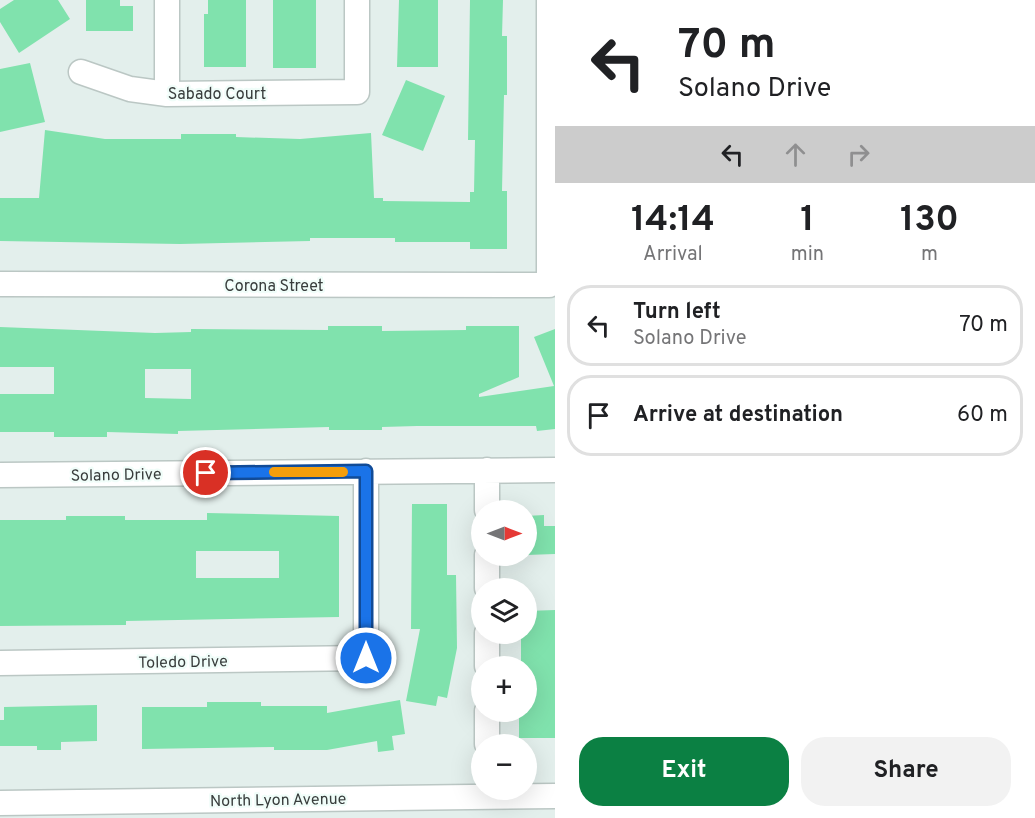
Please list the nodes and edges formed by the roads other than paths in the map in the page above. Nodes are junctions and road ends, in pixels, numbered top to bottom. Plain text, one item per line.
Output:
1 (166, 0) edge
2 (357, 0) edge
3 (549, 0) edge
4 (81, 72) dead end
5 (167, 94) junction
6 (0, 284) edge
7 (555, 470) edge
8 (366, 471) junction
9 (487, 471) junction
10 (0, 475) edge
11 (487, 500) edge
12 (0, 663) edge
13 (471, 795) edge
14 (537, 795) edge
15 (555, 796) edge
16 (0, 802) edge
17 (366, 808) edge

1 - 5 street
2 - 5 street, Sabado Court
3 - 6 street, Corona Street
4 - 5 street, Sabado Court
7 - 9 street, Solano Drive
8 - 9 street, Solano Drive
8 - 10 street, Solano Drive
8 - 12 street, Toledo Drive
9 - 11 street
13 - 17 street, North Lyon Avenue
14 - 15 street, North Lyon Avenue
16 - 17 street, North Lyon Avenue

